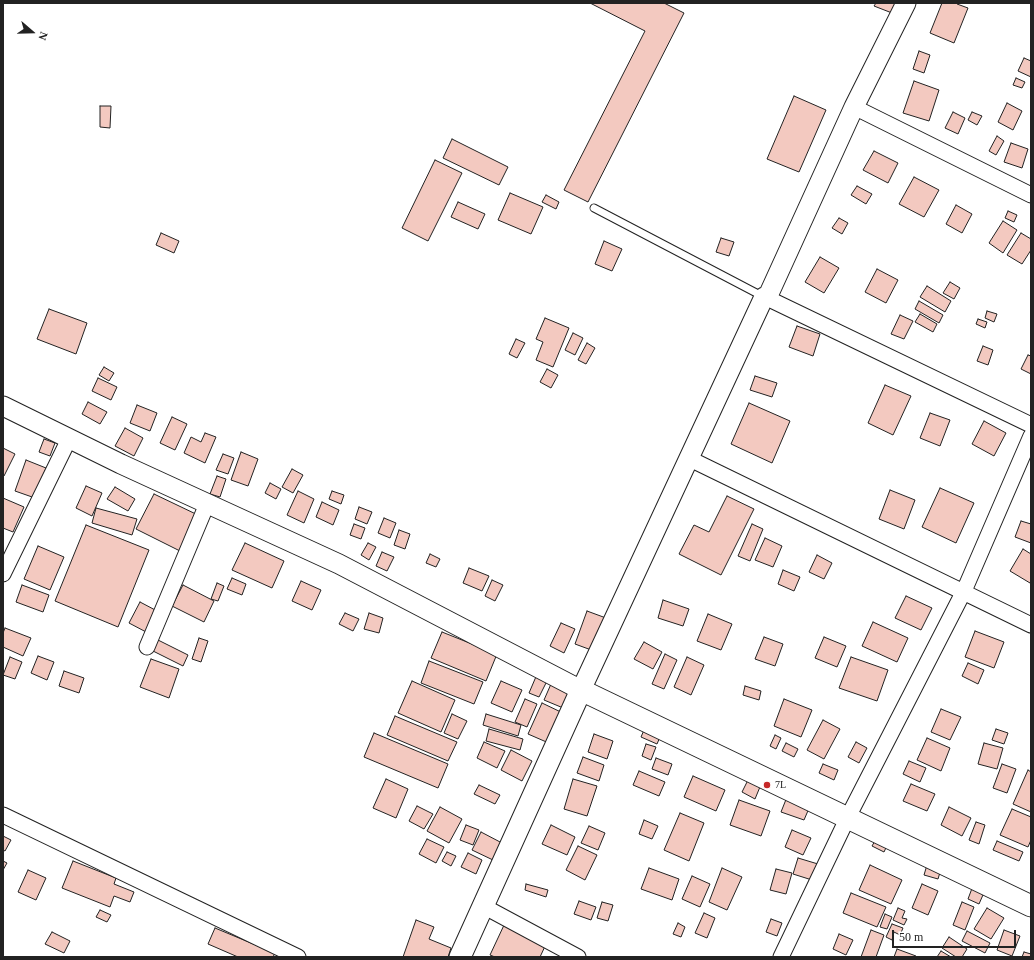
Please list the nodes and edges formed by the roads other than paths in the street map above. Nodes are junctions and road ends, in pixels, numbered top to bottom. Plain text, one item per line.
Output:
1 (906, 3) edge
2 (854, 107) junction
3 (1031, 195) edge
4 (594, 208) dead end
5 (766, 297) junction
6 (3, 406) edge
7 (1031, 425) edge
8 (1031, 436) edge
9 (68, 439) junction
10 (688, 458) junction
11 (207, 504) junction
12 (3, 573) edge
13 (964, 591) junction
14 (1031, 624) edge
15 (147, 647) dead end
16 (581, 690) junction
17 (3, 815) edge
18 (848, 817) junction
19 (483, 906) junction
20 (1031, 906) edge
21 (298, 957) edge
22 (460, 957) edge
23 (578, 957) edge
24 (782, 957) edge

1 - 2 street
2 - 3 street
2 - 5 street
4 - 5 lane
5 - 7 street
5 - 10 street
6 - 9 street
8 - 13 street
9 - 11 street
9 - 12 street
10 - 13 street
10 - 16 street
11 - 15 street
11 - 16 street
13 - 14 street
13 - 18 street
16 - 18 main road
16 - 19 main road
17 - 21 street
18 - 20 main road
18 - 24 street
19 - 22 main road
19 - 23 street

